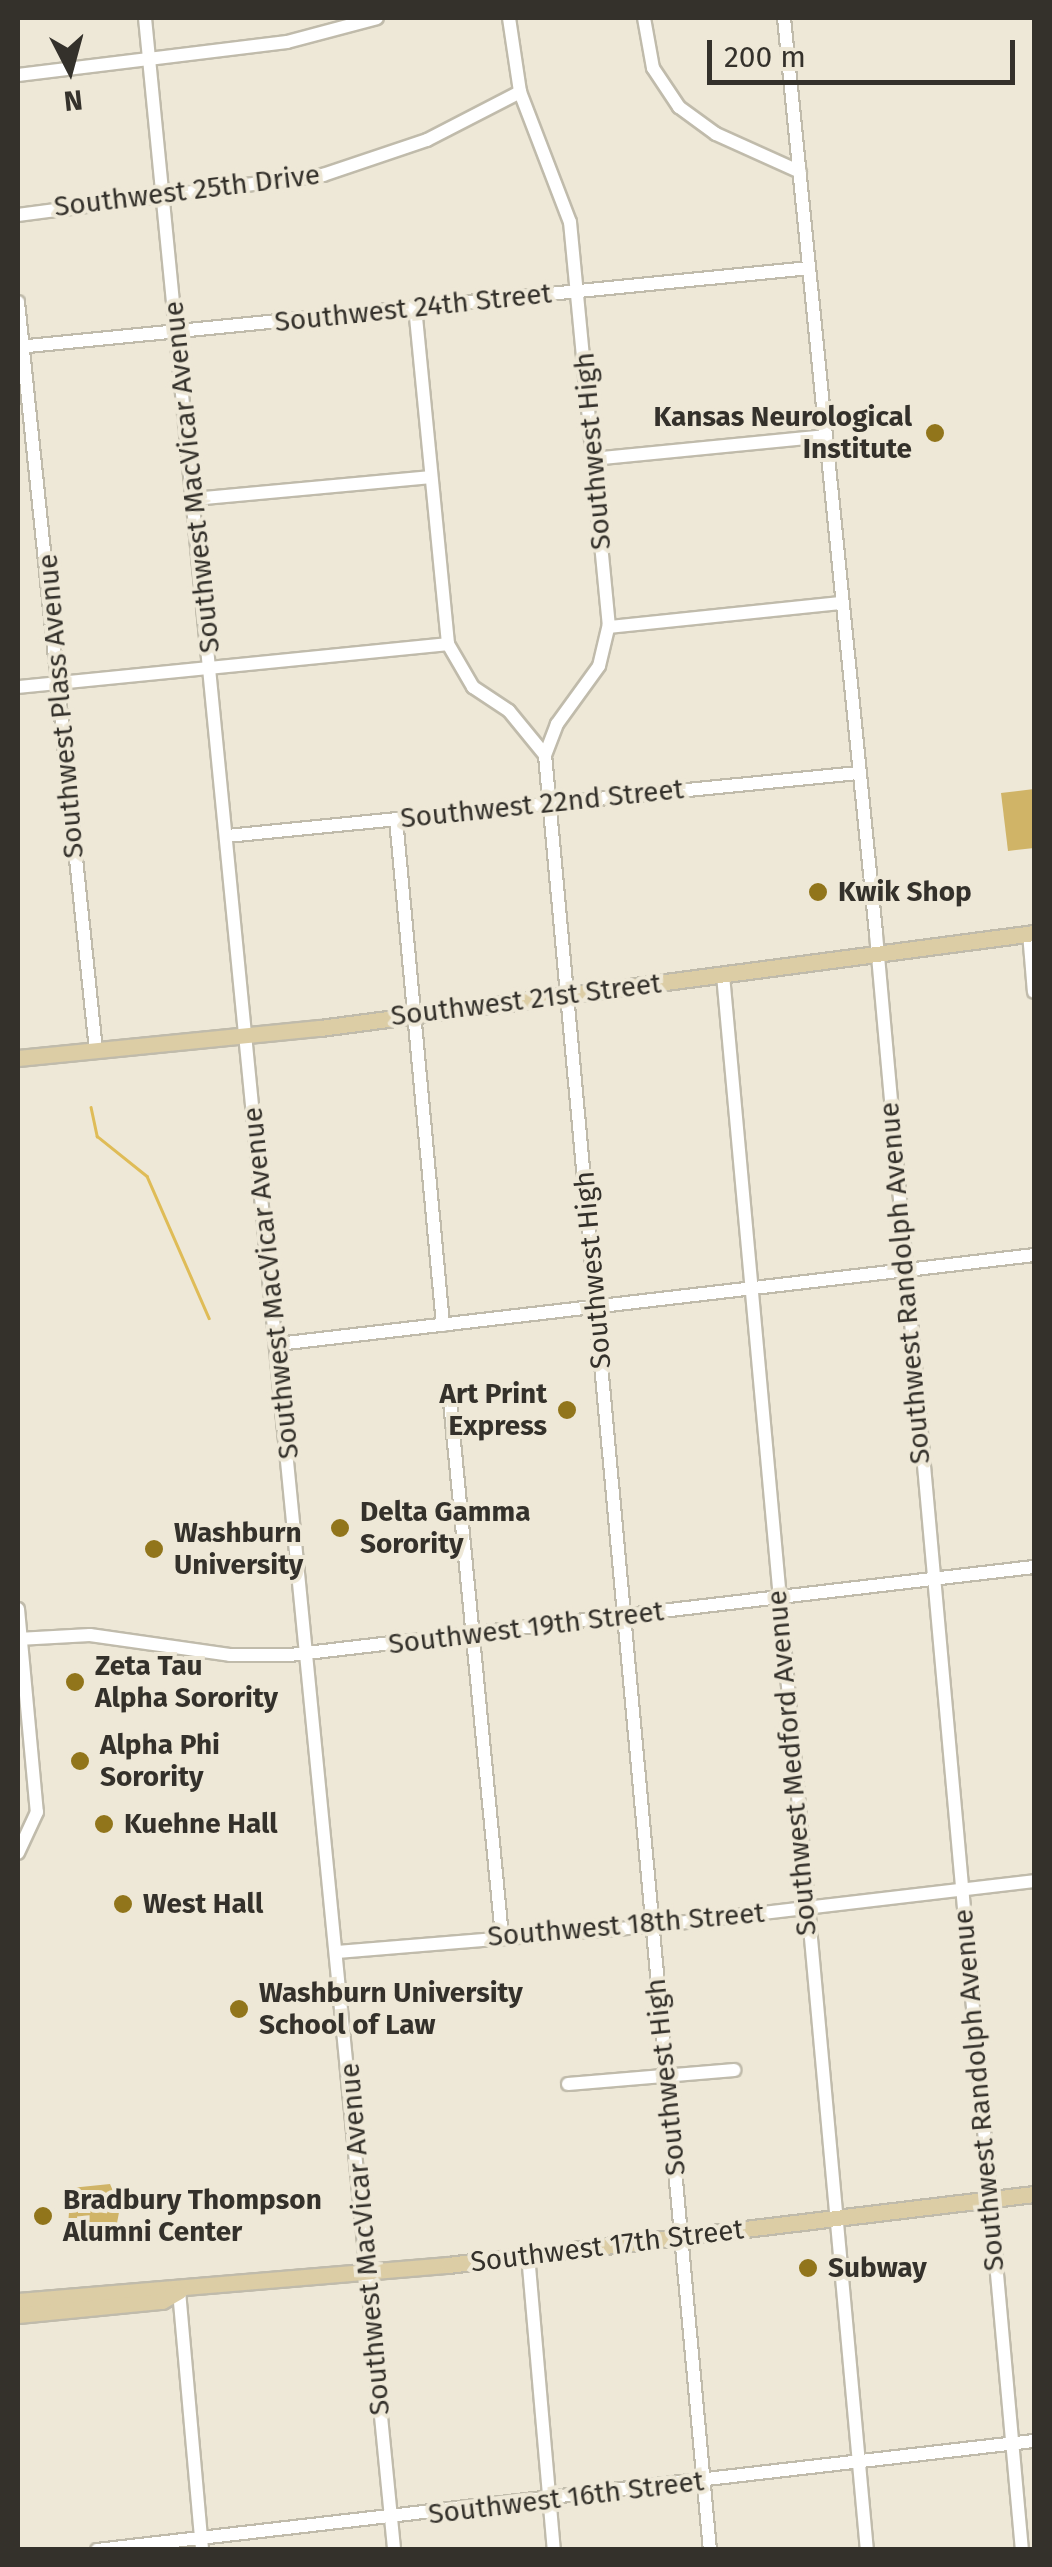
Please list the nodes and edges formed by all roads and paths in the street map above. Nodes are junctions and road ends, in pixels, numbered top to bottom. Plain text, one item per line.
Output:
1 (145, 18) edge
2 (377, 18) edge
3 (509, 18) edge
4 (644, 18) edge
5 (784, 18) edge
6 (150, 57) junction
7 (18, 75) edge
8 (520, 92) junction
9 (800, 172) junction
10 (165, 194) junction
11 (18, 214) edge
12 (809, 268) junction
13 (578, 290) junction
14 (18, 302) edge
15 (415, 307) junction
16 (178, 332) junction
17 (21, 346) edge
18 (826, 436) junction
19 (593, 459) junction
20 (431, 477) junction
21 (194, 500) junction
22 (842, 604) junction
23 (609, 627) junction
24 (448, 644) junction
25 (211, 668) junction
26 (61, 683) junction
27 (18, 687) edge
28 (546, 755) junction
29 (858, 774) junction
30 (550, 803) junction
31 (396, 819) junction
32 (227, 836) junction
33 (1032, 933) edge
34 (877, 955) junction
35 (723, 975) junction
36 (1034, 992) edge
37 (568, 996) junction
38 (414, 1014) junction
39 (247, 1034) junction
40 (96, 1050) junction
41 (18, 1058) edge
42 (1034, 1256) edge
43 (904, 1271) junction
44 (749, 1290) junction
45 (596, 1309) junction
46 (442, 1325) junction
47 (278, 1344) junction
48 (450, 1401) dead end
49 (1034, 1567) edge
50 (932, 1580) junction
51 (776, 1598) junction
52 (18, 1609) edge
53 (624, 1616) junction
54 (473, 1634) junction
55 (20, 1638) edge
56 (308, 1654) junction
57 (18, 1853) edge
58 (1034, 1881) edge
59 (960, 1890) junction
60 (806, 1908) junction
61 (652, 1926) junction
62 (502, 1936) junction
63 (337, 1952) junction
64 (734, 2070) dead end
65 (664, 2076) junction
66 (568, 2084) dead end
67 (1034, 2194) edge
68 (989, 2200) junction
69 (835, 2220) junction
70 (682, 2237) junction
71 (528, 2255) junction
72 (369, 2273) junction
73 (179, 2291) junction
74 (18, 2301) edge
75 (18, 2315) edge
76 (1034, 2441) edge
77 (1012, 2444) junction
78 (858, 2463) junction
79 (704, 2480) junction
80 (549, 2500) junction
81 (391, 2519) junction
82 (201, 2544) edge
83 (97, 2550) edge
84 (394, 2550) edge
85 (554, 2550) edge
86 (710, 2550) edge
87 (866, 2550) edge
88 (1022, 2550) edge

1 - 6 street, Southwest MacVicar Avenue
2 - 6 street
3 - 8 street, Southwest High
4 - 9 street
5 - 9 street, Southwest Randolph Avenue
6 - 7 street
6 - 10 street, Southwest MacVicar Avenue
8 - 10 street, Southwest 25th Drive
8 - 13 street, Southwest High
9 - 12 street, Southwest Randolph Avenue
10 - 11 street, Southwest 25th Drive
10 - 16 street, Southwest MacVicar Avenue
12 - 13 street, Southwest 24th Street
12 - 18 street, Southwest Randolph Avenue
13 - 15 street, Southwest 24th Street
13 - 19 street, Southwest High
14 - 17 street, Southwest Plass Avenue
15 - 16 street, Southwest 24th Street
15 - 20 street
16 - 17 street, Southwest 24th Street
16 - 21 street, Southwest MacVicar Avenue
17 - 26 street, Southwest Plass Avenue
18 - 19 street
18 - 22 street, Southwest Randolph Avenue
19 - 23 street, Southwest High
20 - 21 street
20 - 24 street
21 - 25 street, Southwest MacVicar Avenue
22 - 23 street
22 - 29 street, Southwest Randolph Avenue
23 - 28 street, Southwest High
24 - 25 street
24 - 28 street
25 - 26 street
25 - 32 street, Southwest MacVicar Avenue
26 - 27 street
26 - 40 street, Southwest Plass Avenue
28 - 30 street, Southwest High
29 - 30 street, Southwest 22nd Street
29 - 34 street, Southwest Randolph Avenue
30 - 31 street, Southwest 22nd Street
30 - 37 street, Southwest High
31 - 32 street, Southwest 22nd Street
31 - 38 street
32 - 39 street, Southwest MacVicar Avenue
33 - 34 main road, Southwest 21st Street
33 - 36 street
34 - 35 main road, Southwest 21st Street
34 - 43 street, Southwest Randolph Avenue
35 - 37 main road, Southwest 21st Street
35 - 44 street, Southwest Medford Avenue
37 - 38 main road, Southwest 21st Street
37 - 45 street, Southwest High
38 - 39 main road, Southwest 21st Street
38 - 46 street
39 - 40 main road, Southwest 21st Street
39 - 47 street, Southwest MacVicar Avenue
40 - 41 main road, Southwest 21st Street
42 - 43 street
43 - 44 street
43 - 50 street, Southwest Randolph Avenue
44 - 45 street
44 - 51 street, Southwest Medford Avenue
45 - 46 street
45 - 53 street, Southwest High
46 - 47 street
47 - 56 street, Southwest MacVicar Avenue
48 - 54 street
49 - 50 street, Southwest 19th Street
50 - 51 street, Southwest 19th Street
50 - 59 street, Southwest Randolph Avenue
51 - 53 street, Southwest 19th Street
51 - 60 street, Southwest Medford Avenue
52 - 55 street
53 - 54 street, Southwest 19th Street
53 - 61 street, Southwest High
54 - 56 street, Southwest 19th Street
54 - 62 street
55 - 56 street, Southwest 19th Street
55 - 57 street
56 - 63 street, Southwest MacVicar Avenue
58 - 59 street, Southwest 18th Street
59 - 60 street, Southwest 18th Street
59 - 68 street, Southwest Randolph Avenue
60 - 61 street, Southwest 18th Street
60 - 69 street, Southwest Medford Avenue
61 - 62 street, Southwest 18th Street
61 - 65 street, Southwest High
62 - 63 street, Southwest 18th Street
63 - 72 street, Southwest MacVicar Avenue
64 - 65 street
65 - 66 street
65 - 70 street, Southwest High
67 - 68 main road, Southwest 17th Street
68 - 69 main road, Southwest 17th Street
68 - 77 street, Southwest Randolph Avenue
69 - 70 main road, Southwest 17th Street
69 - 78 street, Southwest Medford Avenue
70 - 71 main road, Southwest 17th Street
70 - 79 street, Southwest High
71 - 72 main road, Southwest 17th Street
71 - 80 street
72 - 73 main road, Southwest 17th Street
72 - 81 street, Southwest MacVicar Avenue
73 - 74 main road, Southwest 17th Street
73 - 75 main road, Southwest 17th Street
73 - 82 street
76 - 77 street, Southwest 16th Street
77 - 78 street, Southwest 16th Street
77 - 88 street, Southwest Randolph Avenue
78 - 79 street, Southwest 16th Street
78 - 87 street, Southwest Medford Avenue
79 - 80 street, Southwest 16th Street
79 - 86 street, Southwest High
80 - 81 street, Southwest 16th Street
80 - 85 street
81 - 82 street, Southwest 16th Street
81 - 84 street, Southwest MacVicar Avenue
82 - 83 street, Southwest 16th Street

